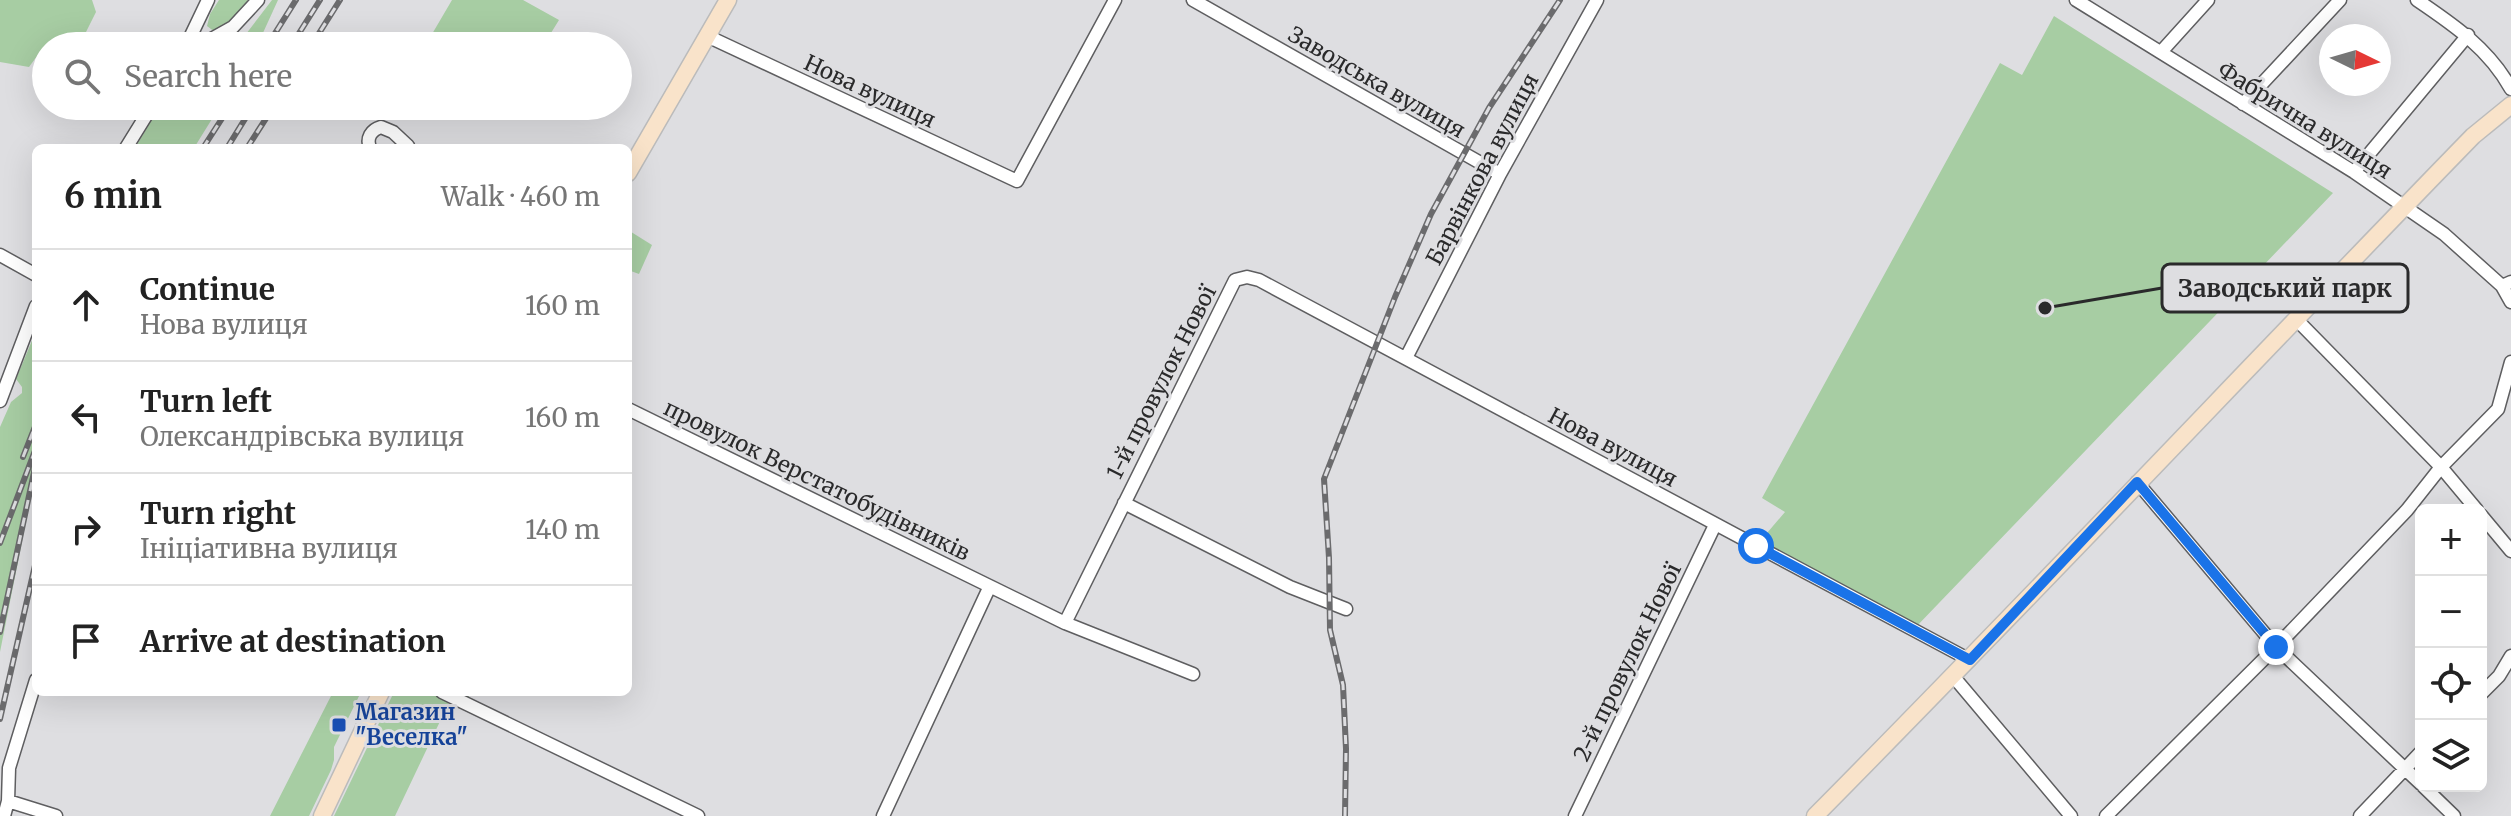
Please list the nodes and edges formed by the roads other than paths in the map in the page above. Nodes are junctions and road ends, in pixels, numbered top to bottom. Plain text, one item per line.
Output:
1 (208, 0) edge
2 (258, 0) edge
3 (728, 0) edge
4 (1115, 0) edge
5 (1193, 0) edge
6 (1597, 0) edge
7 (2076, 0) edge
8 (2208, 0) edge
9 (2340, 0) edge
10 (2417, 0) edge
11 (193, 32) edge
12 (224, 32) edge
13 (2468, 35) junction
14 (707, 36) junction
15 (2161, 52) junction
16 (2511, 89) edge
17 (2243, 104) junction
18 (2511, 105) edge
19 (143, 120) edge
20 (128, 144) edge
21 (368, 144) edge
22 (402, 144) edge
23 (632, 166) edge
24 (2354, 172) junction
25 (1500, 174) junction
26 (2404, 207) junction
27 (0, 255) edge
28 (32, 273) edge
29 (1235, 280) joint
30 (2507, 284) edge
31 (2511, 302) edge
32 (32, 315) edge
33 (2295, 318) junction
34 (1406, 358) junction
35 (2511, 362) edge
36 (5, 374) edge
37 (0, 401) edge
38 (632, 411) edge
39 (2441, 467) junction
40 (2137, 482) junction
41 (1124, 503) junction
42 (2472, 504) edge
43 (2487, 522) edge
44 (1715, 525) junction
45 (2511, 551) edge
46 (989, 588) junction
47 (1346, 609) dead end
48 (1065, 623) junction
49 (2276, 647) junction
50 (2511, 656) edge
51 (1970, 660) junction
52 (1193, 674) dead end
53 (1953, 676) junction
54 (2487, 688) edge
55 (32, 693) edge
56 (379, 696) edge
57 (450, 696) edge
58 (2415, 758) edge
59 (2405, 768) junction
60 (2415, 778) edge
61 (2429, 792) edge
62 (8, 801) junction
63 (4, 816) edge
64 (56, 816) edge
65 (322, 816) edge
66 (698, 816) edge
67 (883, 816) edge
68 (1575, 816) edge
69 (1815, 816) edge
70 (2071, 816) edge
71 (2106, 816) edge
72 (2360, 816) edge
73 (2454, 816) edge

1 - 11 street
2 - 12 street
3 - 14 main road
4 - 14 street, Нова вулиця
5 - 25 street, Заводська вулиця
6 - 25 street, Барвінкова вулиця
7 - 15 street, Фабрична вулиця
8 - 15 street
9 - 17 street
10 - 13 street
13 - 16 street
13 - 24 street
14 - 23 main road
15 - 17 street, Фабрична вулиця
17 - 24 street, Фабрична вулиця
18 - 26 main road
19 - 20 street
21 - 22 street
24 - 26 street, Фабрична вулиця
25 - 34 street, Барвінкова вулиця
26 - 30 street, Фабрична вулиця
26 - 33 main road
27 - 28 street
29 - 34 street, Нова вулиця
29 - 41 street, 1-й провулок Нової
30 - 31 street, Фабрична вулиця
32 - 36 street
33 - 39 street
33 - 40 main road
34 - 44 street, Нова вулиця
35 - 39 street
36 - 37 street
38 - 46 street, провулок Верстатобудівників
39 - 42 street
39 - 49 street
40 - 49 street
40 - 51 main road
41 - 47 street, 1-й провулок Нової
41 - 48 street, 1-й провулок Нової
43 - 45 street
44 - 51 street, Нова вулиця
44 - 68 street, 2-й провулок Нової
46 - 48 street, провулок Верстатобудівників
46 - 67 street
48 - 52 street, провулок Верстатобудівників
49 - 59 street
49 - 71 street
50 - 54 street
51 - 53 main road
53 - 69 main road
53 - 70 street
55 - 62 street
56 - 65 main road
57 - 66 street
58 - 59 street
59 - 60 street
59 - 72 street
61 - 73 street
62 - 63 street
62 - 64 street

